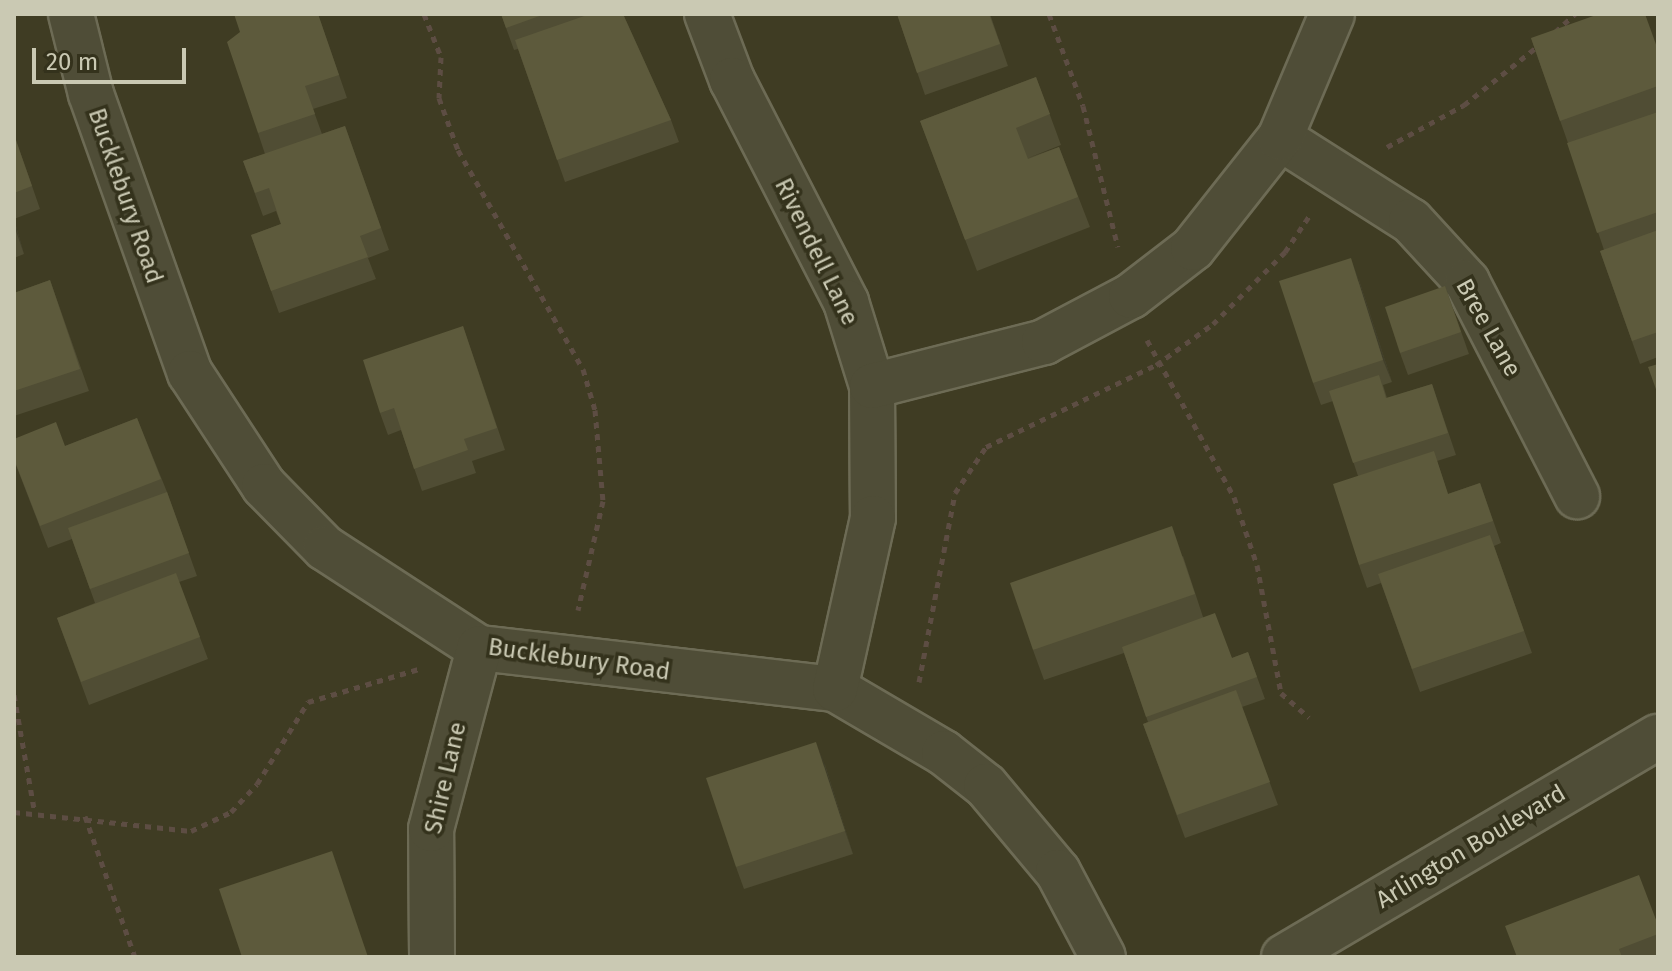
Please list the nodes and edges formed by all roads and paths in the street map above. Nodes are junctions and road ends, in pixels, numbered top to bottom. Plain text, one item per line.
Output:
1 (71, 14) edge
2 (424, 14) edge
3 (707, 14) edge
4 (1049, 14) edge
5 (1332, 14) edge
6 (1575, 14) edge
7 (1280, 138) junction
8 (1338, 173) junction
9 (1131, 296) junction
10 (1156, 365) junction
11 (872, 386) junction
12 (1577, 496) dead end
13 (479, 648) junction
14 (566, 661) junction
15 (835, 689) junction
16 (14, 695) edge
17 (1309, 717) dead end
18 (897, 726) junction
19 (1658, 737) edge
20 (34, 809) junction
21 (14, 812) edge
22 (85, 815) junction
23 (135, 957) edge
24 (432, 957) edge
25 (1103, 957) edge
26 (1284, 957) edge

1 - 13 street, Bucklebury Road
2 - 14 path
3 - 11 street, Rivendell Lane
4 - 9 path
5 - 7 street
6 - 8 path
7 - 8 street, Bree Lane
7 - 9 street
8 - 10 path
8 - 12 street, Bree Lane
9 - 10 path
9 - 11 street
10 - 17 path
10 - 18 path
11 - 15 street, Rivendell Lane
13 - 14 street, Bucklebury Road
13 - 22 path
13 - 24 street, Shire Lane
14 - 15 street, Bucklebury Road
15 - 18 street, Bucklebury Road
16 - 20 path
18 - 25 street, Bucklebury Road
19 - 26 street, Arlington Boulevard
20 - 21 path
20 - 22 path
22 - 23 path

